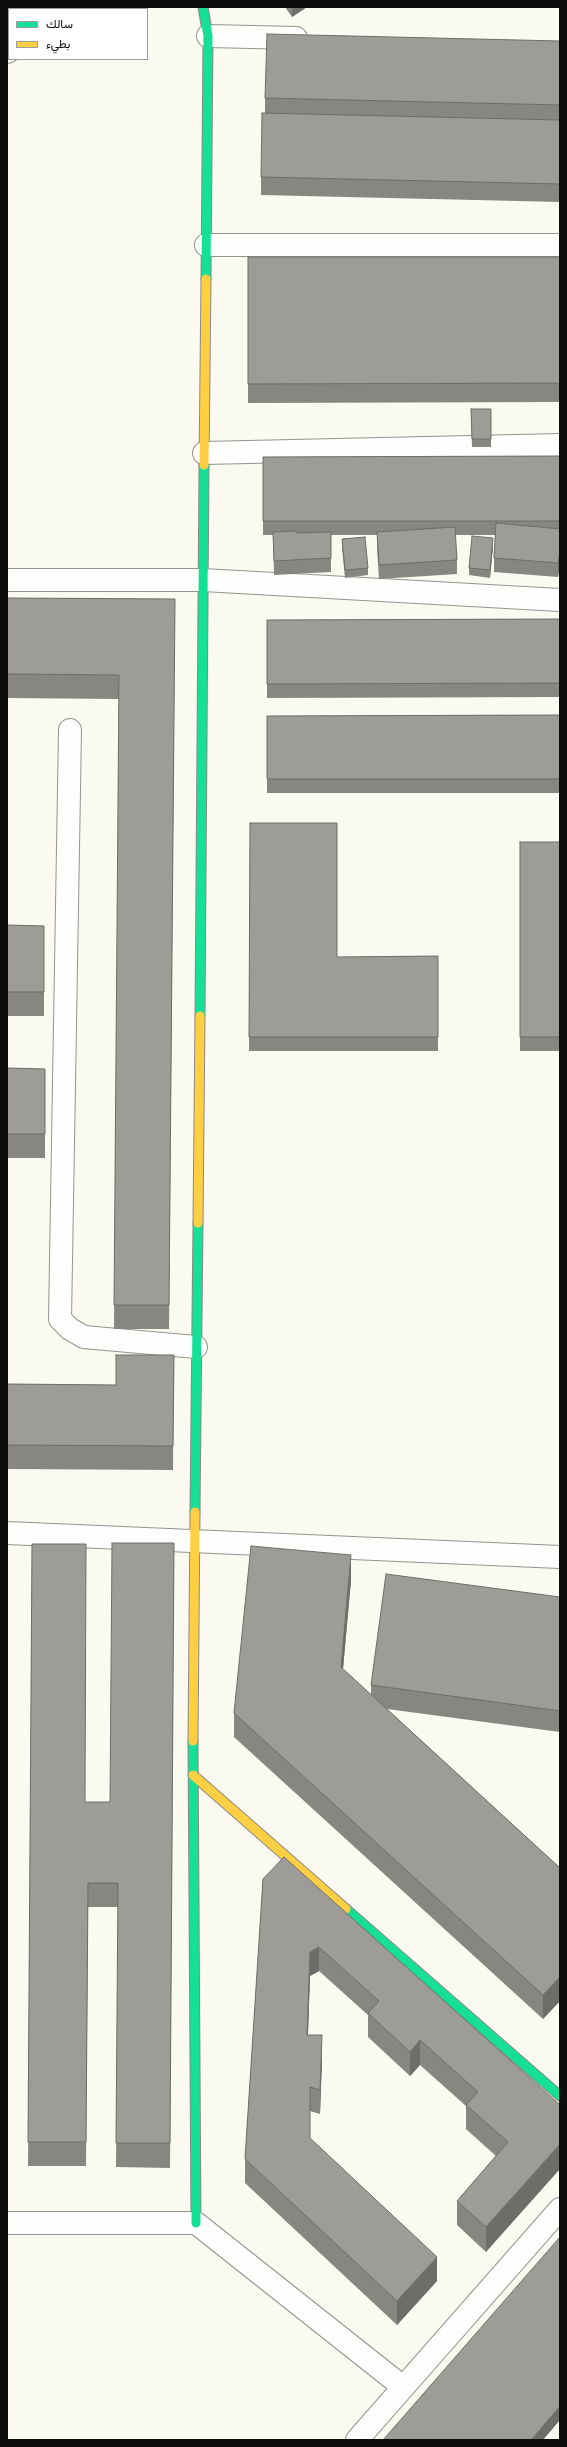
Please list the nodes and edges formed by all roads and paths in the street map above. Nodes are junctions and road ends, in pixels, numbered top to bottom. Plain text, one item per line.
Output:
1 (203, 7) edge
2 (208, 36) junction
3 (317, 38) edge
4 (206, 245) junction
5 (560, 245) edge
6 (560, 445) edge
7 (204, 453) junction
8 (7, 580) edge
9 (203, 580) junction
10 (560, 600) edge
11 (70, 730) dead end
12 (196, 1347) junction
13 (7, 1533) edge
14 (195, 1542) junction
15 (560, 1558) edge
16 (193, 1775) junction
17 (560, 2096) edge
18 (560, 2209) edge
19 (7, 2223) edge
20 (196, 2223) junction
21 (403, 2388) junction
22 (357, 2440) edge

1 - 2 street
2 - 3 street
2 - 4 street
4 - 5 street
4 - 7 street
6 - 7 street
7 - 9 street
8 - 9 street
9 - 10 street
9 - 12 street
11 - 12 street
12 - 14 street
13 - 14 street
14 - 15 street
14 - 16 street
16 - 17 street
16 - 20 street
18 - 21 street
19 - 20 street
20 - 21 street
21 - 22 street

